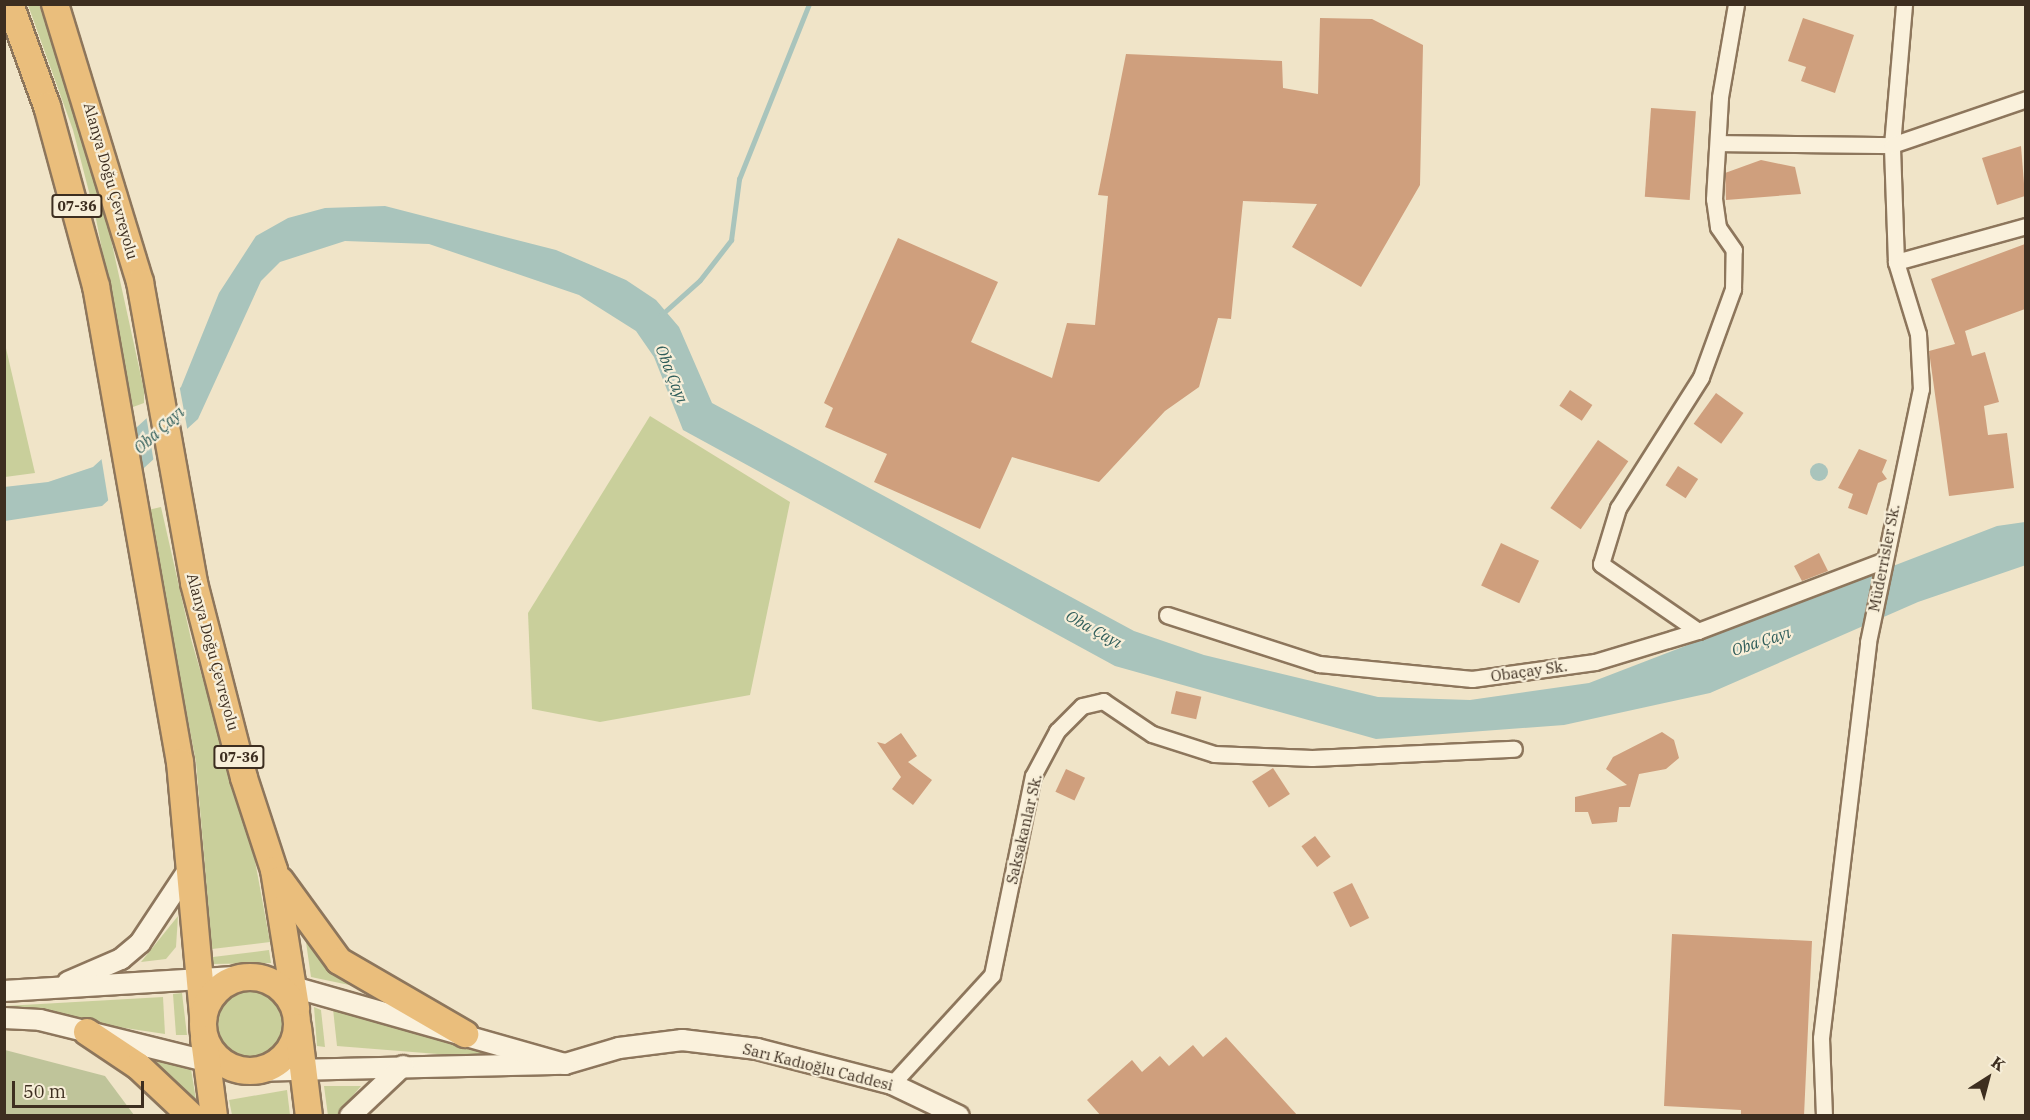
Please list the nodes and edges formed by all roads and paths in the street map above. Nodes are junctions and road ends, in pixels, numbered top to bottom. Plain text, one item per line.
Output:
1 (10, 4) edge
2 (55, 4) edge
3 (1736, 4) edge
4 (1904, 4) edge
5 (2025, 99) edge
6 (1719, 143) junction
7 (1892, 145) junction
8 (2025, 226) edge
9 (1896, 262) junction
10 (1882, 561) junction
11 (1167, 615) dead end
12 (1698, 631) junction
13 (1514, 748) dead end
14 (189, 869) junction
15 (274, 870) junction
16 (255, 977) junction
17 (199, 980) junction
18 (54, 987) junction
19 (4, 992) edge
20 (295, 1005) junction
21 (4, 1018) edge
22 (203, 1025) junction
23 (87, 1032) junction
24 (465, 1034) junction
25 (208, 1063) junction
26 (565, 1064) junction
27 (403, 1066) junction
28 (304, 1068) junction
29 (242, 1070) junction
30 (892, 1084) junction
31 (191, 1116) edge
32 (214, 1116) edge
33 (309, 1116) edge
34 (350, 1116) edge
35 (959, 1116) edge
36 (1824, 1116) edge

1 - 14 highway, 07-36
2 - 15 highway, Alanya Doğu Çevreyolu / 07-36
3 - 6 street
4 - 7 street, Müderrisler Sk.
5 - 7 street
6 - 7 street
6 - 12 street
7 - 9 street, Müderrisler Sk.
8 - 9 street
9 - 10 street, Müderrisler Sk.
10 - 12 street, Obaçay Sk.
10 - 36 street, Müderrisler Sk.
11 - 12 street, Obaçay Sk.
13 - 30 street, Saksakanlar Sk.
14 - 17 highway
14 - 18 street
15 - 20 highway, Alanya Doğu Çevreyolu / 07-36
15 - 24 highway
16 - 17 street
16 - 20 highway
16 - 22 highway
17 - 18 street
17 - 22 highway
18 - 19 street
20 - 24 street
20 - 28 highway, Alanya Doğu Çevreyolu
20 - 29 highway, 07-36
21 - 23 street, Sarı Kadıoğlu Caddesi
22 - 25 highway
22 - 29 highway
23 - 25 street, Sarı Kadıoğlu Caddesi
23 - 31 highway
24 - 26 street
25 - 29 street, Sarı Kadıoğlu Caddesi
25 - 32 highway
26 - 27 street, Sarı Kadıoğlu Caddesi
26 - 30 street, Sarı Kadıoğlu Caddesi
27 - 28 street, Sarı Kadıoğlu Caddesi
27 - 34 street
28 - 29 street, Sarı Kadıoğlu Caddesi
28 - 33 highway, Alanya Doğu Çevreyolu
30 - 35 street, Sarı Kadıoğlu Caddesi

